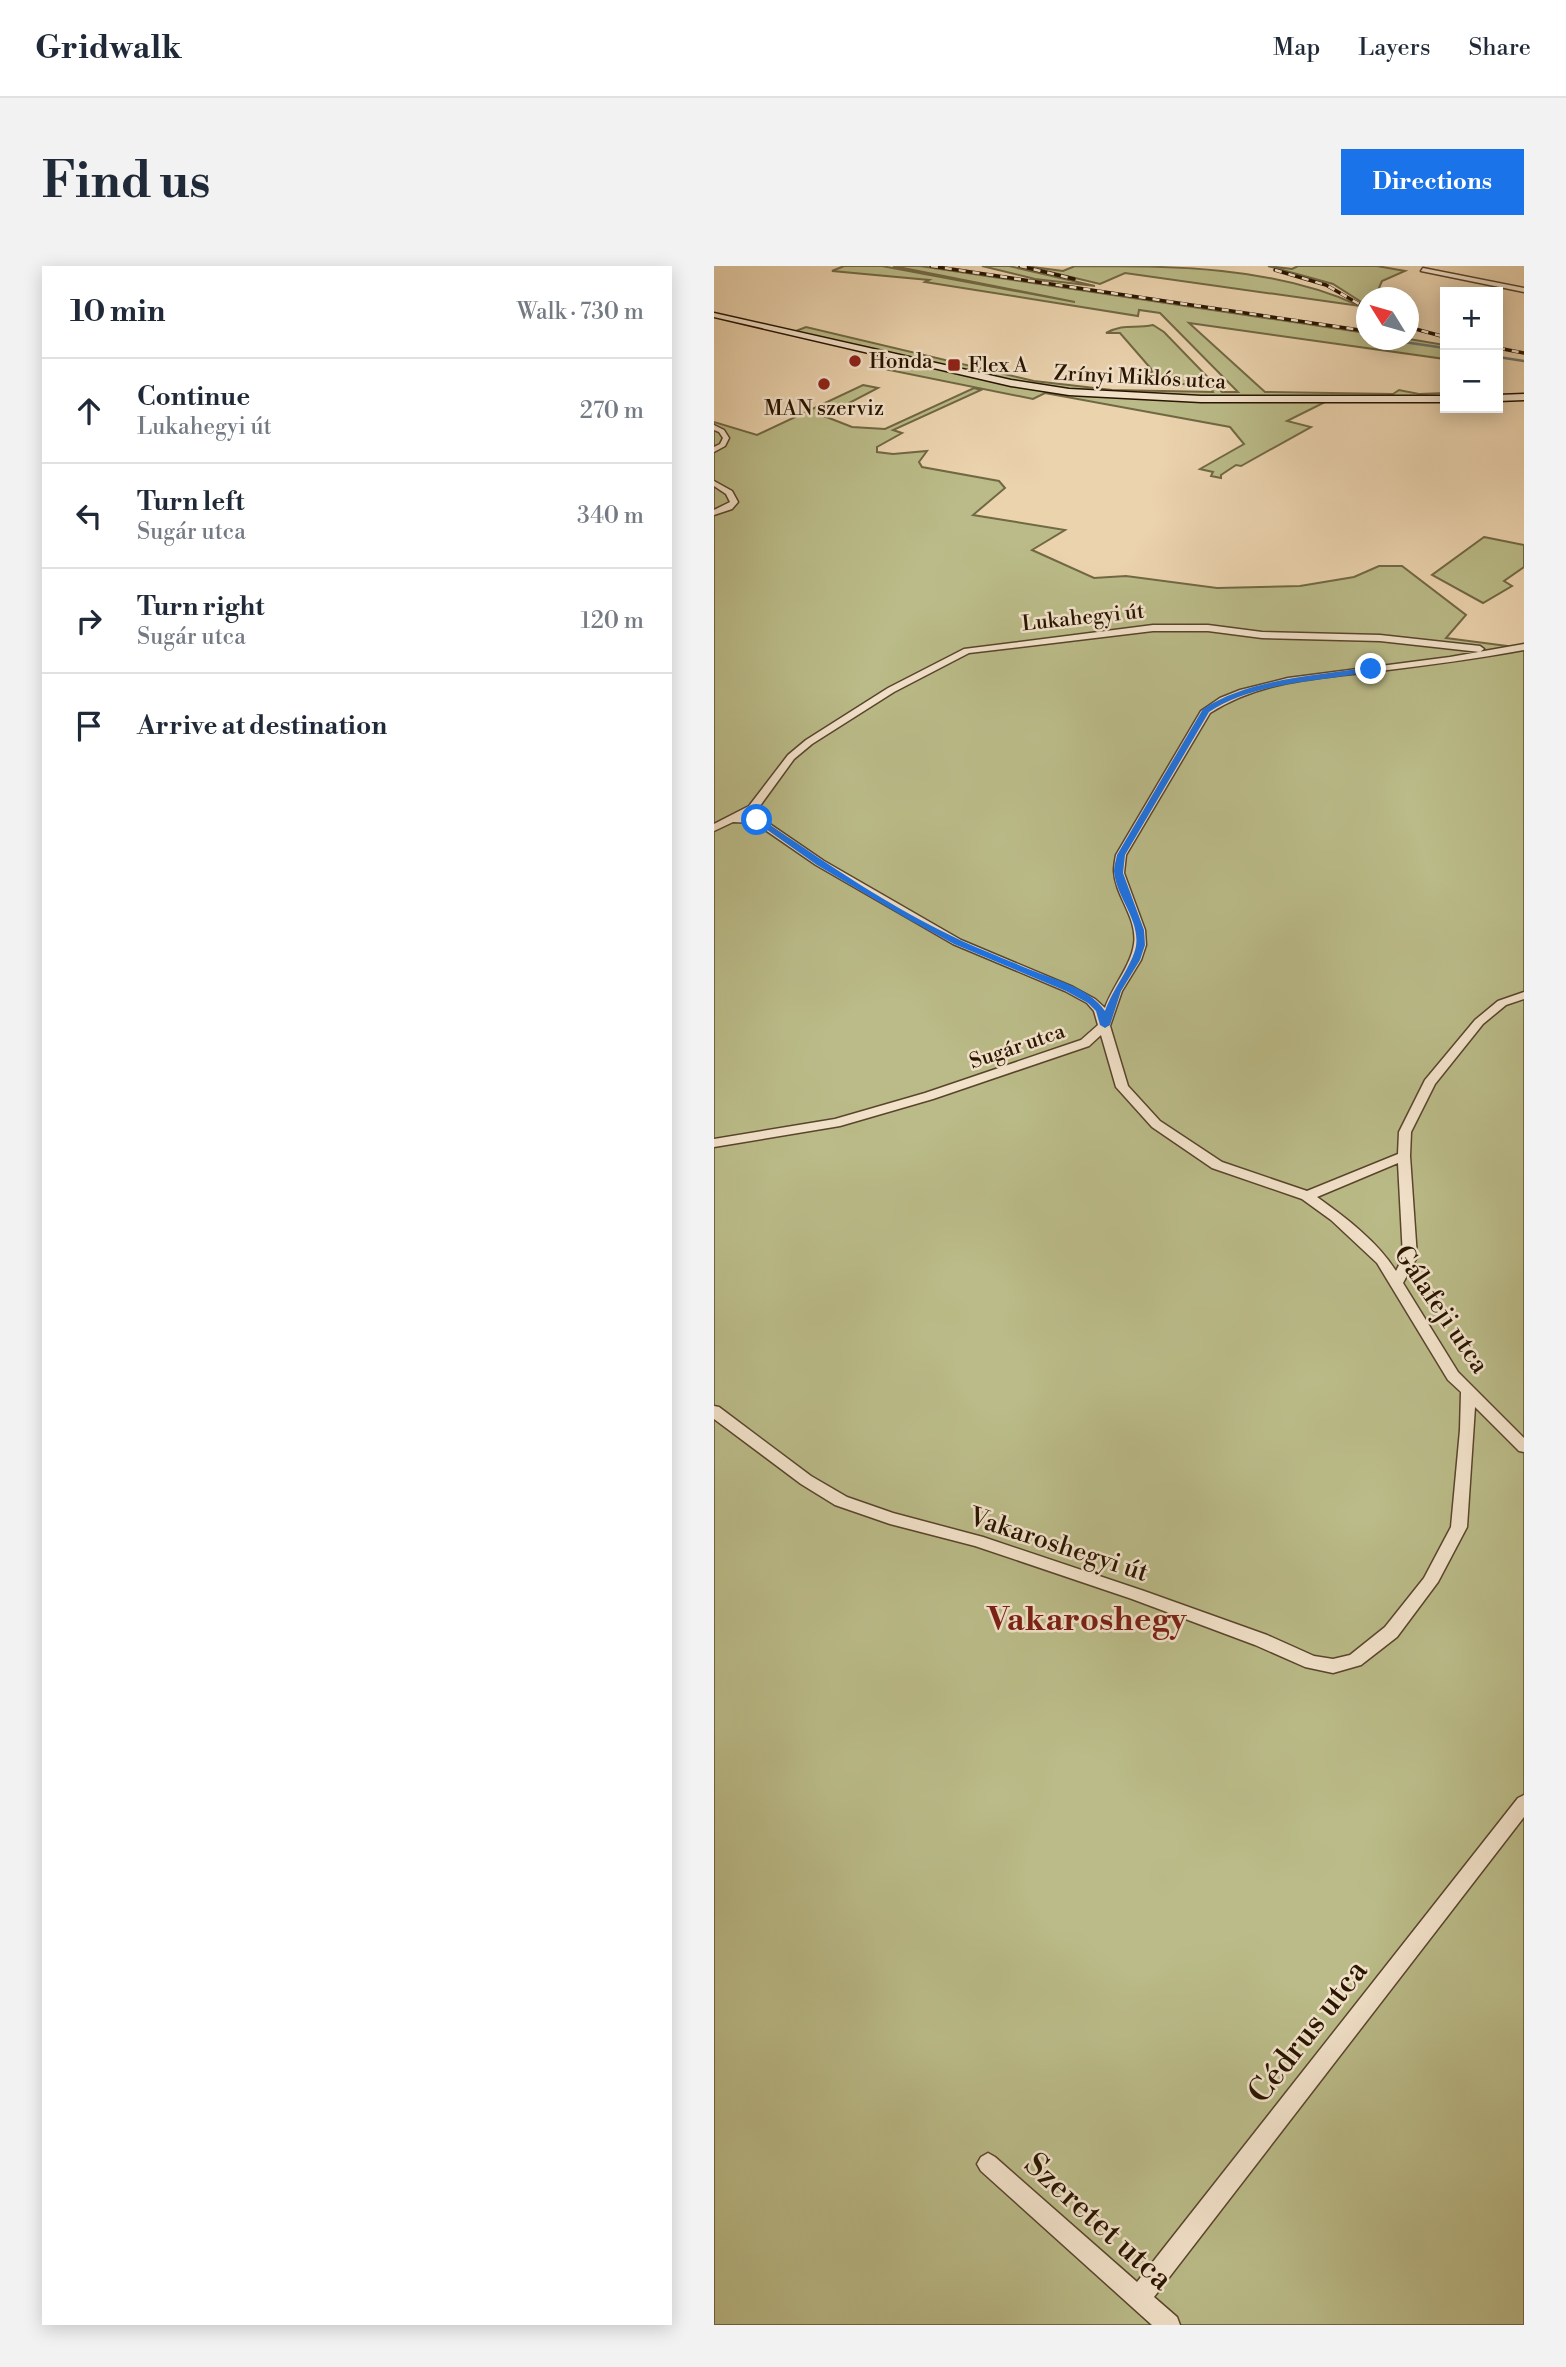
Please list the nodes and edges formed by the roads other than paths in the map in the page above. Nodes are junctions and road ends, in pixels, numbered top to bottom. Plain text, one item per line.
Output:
1 (1432, 266) edge
2 (1524, 290) edge
3 (714, 315) edge
4 (1524, 397) edge
5 (1503, 398) edge
6 (1440, 399) edge
7 (714, 427) edge
8 (714, 450) edge
9 (714, 483) edge
10 (714, 513) edge
11 (1524, 647) edge
12 (1495, 652) junction
13 (753, 807) junction
14 (733, 820) junction
15 (757, 820) junction
16 (714, 828) edge
17 (1524, 995) edge
18 (1105, 1025) junction
19 (714, 1143) edge
20 (1404, 1156) junction
21 (1307, 1196) junction
22 (1396, 1284) junction
23 (1468, 1391) junction
24 (714, 1411) edge
25 (1524, 1447) edge
26 (1524, 1803) edge
27 (988, 2164) dead end
28 (1139, 2298) junction
29 (1169, 2325) edge

1 - 2 street
3 - 6 main road, Zrínyi Miklós utca
4 - 5 main road
7 - 8 street
9 - 10 street
11 - 12 street
12 - 13 street, Lukahegyi út
12 - 18 street
13 - 14 street, Lukahegyi út
13 - 15 street
14 - 15 street
14 - 16 street
15 - 18 street
17 - 20 street
18 - 19 street, Sugár utca
18 - 21 street, Gálafeji utca
20 - 21 street
20 - 22 street
21 - 22 street, Gálafeji utca
22 - 23 street, Gálafeji utca
23 - 24 street, Vakaroshegyi út
23 - 25 street, Gálafeji utca
26 - 28 street, Cédrus utca
27 - 28 street, Szeretet utca
28 - 29 street, Szeretet utca

